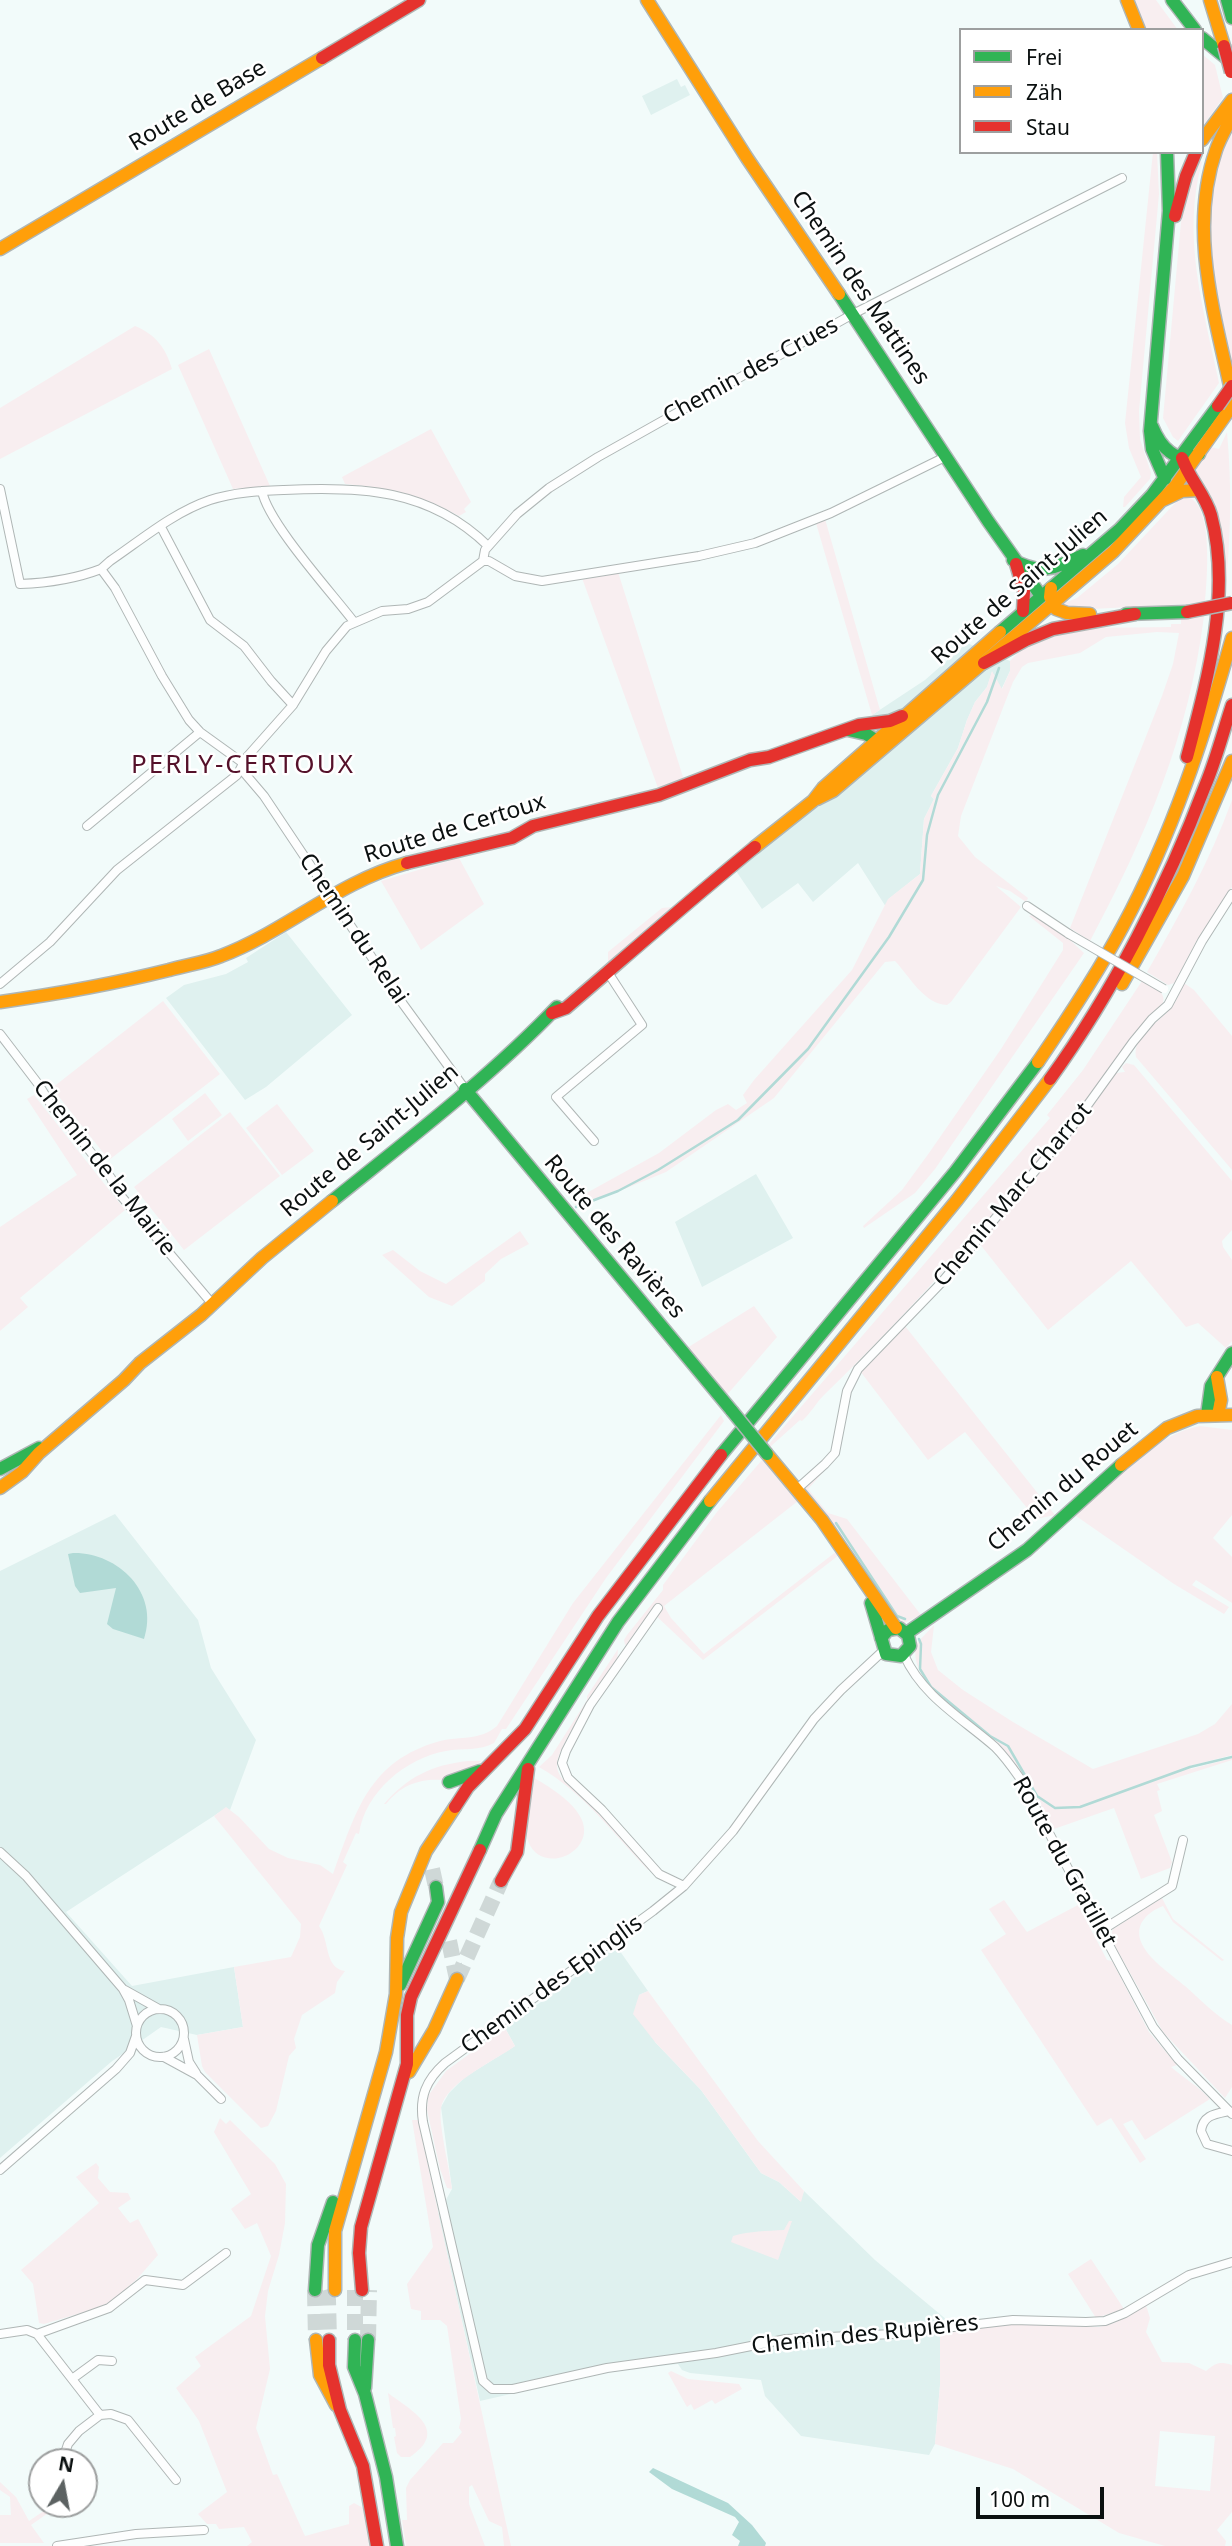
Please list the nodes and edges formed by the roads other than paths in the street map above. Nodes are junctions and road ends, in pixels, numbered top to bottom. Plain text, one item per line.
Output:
1 (419, 0) edge
2 (647, 0) edge
3 (1127, 0) edge
4 (1172, 0) edge
5 (1210, 0) edge
6 (1227, 0) edge
7 (1232, 18) edge
8 (1138, 28) edge
9 (1193, 28) edge
10 (1204, 40) edge
11 (1232, 71) edge
12 (1232, 100) edge
13 (1232, 116) edge
14 (1204, 137) edge
15 (1167, 154) edge
16 (1195, 154) edge
17 (1122, 178) dead end
18 (0, 249) edge
19 (1166, 253) junction
20 (853, 314) junction
21 (1232, 386) edge
22 (1232, 395) edge
23 (1232, 406) edge
24 (1151, 420) junction
25 (947, 456) junction
26 (1184, 465) junction
27 (1165, 479) junction
28 (0, 489) edge
29 (1198, 490) junction
30 (262, 491) junction
31 (1163, 500) junction
32 (161, 527) junction
33 (488, 546) junction
34 (1099, 547) junction
35 (483, 561) junction
36 (1015, 562) junction
37 (101, 569) junction
38 (1046, 601) junction
39 (1232, 603) edge
40 (1023, 611) junction
41 (1083, 618) junction
42 (354, 622) junction
43 (1232, 638) edge
44 (984, 663) junction
45 (293, 705) junction
46 (1232, 705) edge
47 (906, 714) junction
48 (848, 730) junction
49 (200, 732) junction
50 (881, 744) junction
51 (1232, 761) edge
52 (242, 766) junction
53 (87, 826) dead end
54 (1161, 847) junction
55 (1232, 894) edge
56 (331, 896) junction
57 (1027, 906) dead end
58 (607, 971) junction
59 (0, 984) edge
60 (1174, 994) junction
61 (0, 1002) edge
62 (0, 1034) edge
63 (1065, 1058) junction
64 (465, 1089) junction
65 (594, 1141) dead end
66 (212, 1301) junction
67 (1232, 1353) edge
68 (1219, 1415) edge
69 (1232, 1423) edge
70 (0, 1469) edge
71 (0, 1488) edge
72 (797, 1489) junction
73 (867, 1589) junction
74 (658, 1608) dead end
75 (901, 1631) junction
76 (882, 1645) junction
77 (904, 1655) junction
78 (534, 1752) junction
79 (489, 1767) junction
80 (449, 1782) dead end
81 (468, 1787) junction
82 (434, 1839) junction
83 (1184, 1840) dead end
84 (0, 1852) edge
85 (432, 1868) tunnel mouth
86 (501, 1881) tunnel mouth
87 (684, 1886) junction
88 (436, 1887) tunnel mouth
89 (446, 1921) junction
90 (1102, 1930) junction
91 (449, 1941) tunnel mouth
92 (457, 1979) dead end
93 (123, 1989) junction
94 (396, 1994) junction
95 (159, 2009) junction
96 (137, 2026) junction
97 (136, 2036) junction
98 (184, 2039) junction
99 (164, 2057) junction
100 (197, 2076) junction
101 (403, 2080) junction
102 (221, 2099) dead end
103 (1230, 2113) edge
104 (1232, 2151) edge
105 (0, 2170) edge
106 (226, 2253) dead end
107 (1232, 2262) edge
108 (362, 2290) tunnel mouth
109 (0, 2334) edge
110 (37, 2334) junction
111 (112, 2361) dead end
112 (72, 2379) junction
113 (489, 2387) joint
114 (365, 2394) junction
115 (340, 2410) junction
116 (100, 2415) junction
117 (67, 2448) edge
118 (176, 2480) dead end
119 (204, 2530) dead end
120 (57, 2546) edge
121 (377, 2546) edge
122 (397, 2546) edge

1 - 18 main road, Route de Base
2 - 20 main road, Chemin des Mattines
3 - 8 main road
4 - 9 main road
5 - 11 main road, bridge
6 - 7 main road
10 - 11 main road
12 - 14 main road
13 - 22 main road
15 - 19 main road
16 - 19 main road
17 - 20 street, Chemin des Crues
19 - 24 main road
20 - 25 main road, Chemin des Mattines
20 - 33 street, Chemin des Crues
21 - 26 main road, Route de Saint-Julien, bridge
23 - 26 main road
24 - 26 main road
24 - 27 main road
25 - 35 street
25 - 36 main road, Chemin des Mattines
26 - 27 main road, Route de Saint-Julien
26 - 29 main road
26 - 31 main road, Route de Saint-Julien
27 - 34 main road, Route de Saint-Julien
28 - 37 street
29 - 31 main road
29 - 54 main road
30 - 32 street
30 - 33 street
30 - 42 street
31 - 38 main road, Route de Saint-Julien
32 - 37 street
32 - 45 street
33 - 35 street, Chemin des Crues
34 - 36 main road
34 - 38 main road, Route de Saint-Julien
35 - 42 street
36 - 38 main road, Chemin des Mattines
36 - 40 main road
37 - 49 street, Chemin du Relai
38 - 40 main road, Route de Saint-Julien
38 - 41 main road
38 - 44 main road, Route de Saint-Julien
39 - 41 main road, bridge
40 - 47 main road, Route de Saint-Julien
41 - 44 main road
42 - 45 street
43 - 54 main road
44 - 50 main road, Route de Saint-Julien
45 - 52 street
46 - 63 main road
47 - 48 main road, Route de Certoux
47 - 50 main road, Route de Saint-Julien
48 - 50 main road
48 - 56 main road, Route de Certoux
49 - 52 street, Chemin du Relai
49 - 53 street
50 - 58 main road, Route de Saint-Julien
51 - 63 main road
52 - 56 street, Chemin du Relai
52 - 59 street
54 - 79 main road
55 - 60 street, Chemin Marc Charrot
56 - 61 main road, Route de Certoux
56 - 64 street, Chemin du Relai
57 - 60 street, bridge
58 - 64 main road, Route de Saint-Julien
58 - 65 street
60 - 72 street, Chemin Marc Charrot
62 - 66 street, Chemin de la Mairie
63 - 78 main road
64 - 66 main road, Route de Saint-Julien
64 - 72 main road, Route des Ravières, bridge
66 - 70 main road, Route de Saint-Julien
66 - 71 main road, Route de Saint-Julien
67 - 68 main road
68 - 69 main road
68 - 75 main road, Chemin du Rouet
72 - 73 main road
73 - 75 main road
73 - 76 main road
74 - 87 street
75 - 76 main road
75 - 77 main road
76 - 77 main road
76 - 87 street, Chemin des Epinglis
77 - 90 street, Route du Gratillet
78 - 86 main road
78 - 89 main road
79 - 80 main road
79 - 81 main road
81 - 82 main road
81 - 94 main road
82 - 85 main road
82 - 94 main road
83 - 90 street
84 - 93 street
87 - 113 street, Chemin des Epinglis
88 - 94 main road
89 - 91 main road
89 - 101 main road
90 - 103 street, Route du Gratillet
92 - 101 main road
93 - 95 street
93 - 96 street
95 - 96 street
95 - 98 street
96 - 97 street
97 - 99 street
97 - 105 street
98 - 99 street
98 - 100 street
99 - 100 street
100 - 102 street
101 - 108 main road
103 - 104 street
106 - 110 street
107 - 113 street, Chemin des Rupières
109 - 110 street
110 - 112 street
111 - 112 street
112 - 116 street
114 - 114 main road
114 - 122 main road
115 - 115 main road
115 - 121 main road
116 - 117 street
116 - 118 street
119 - 120 street

